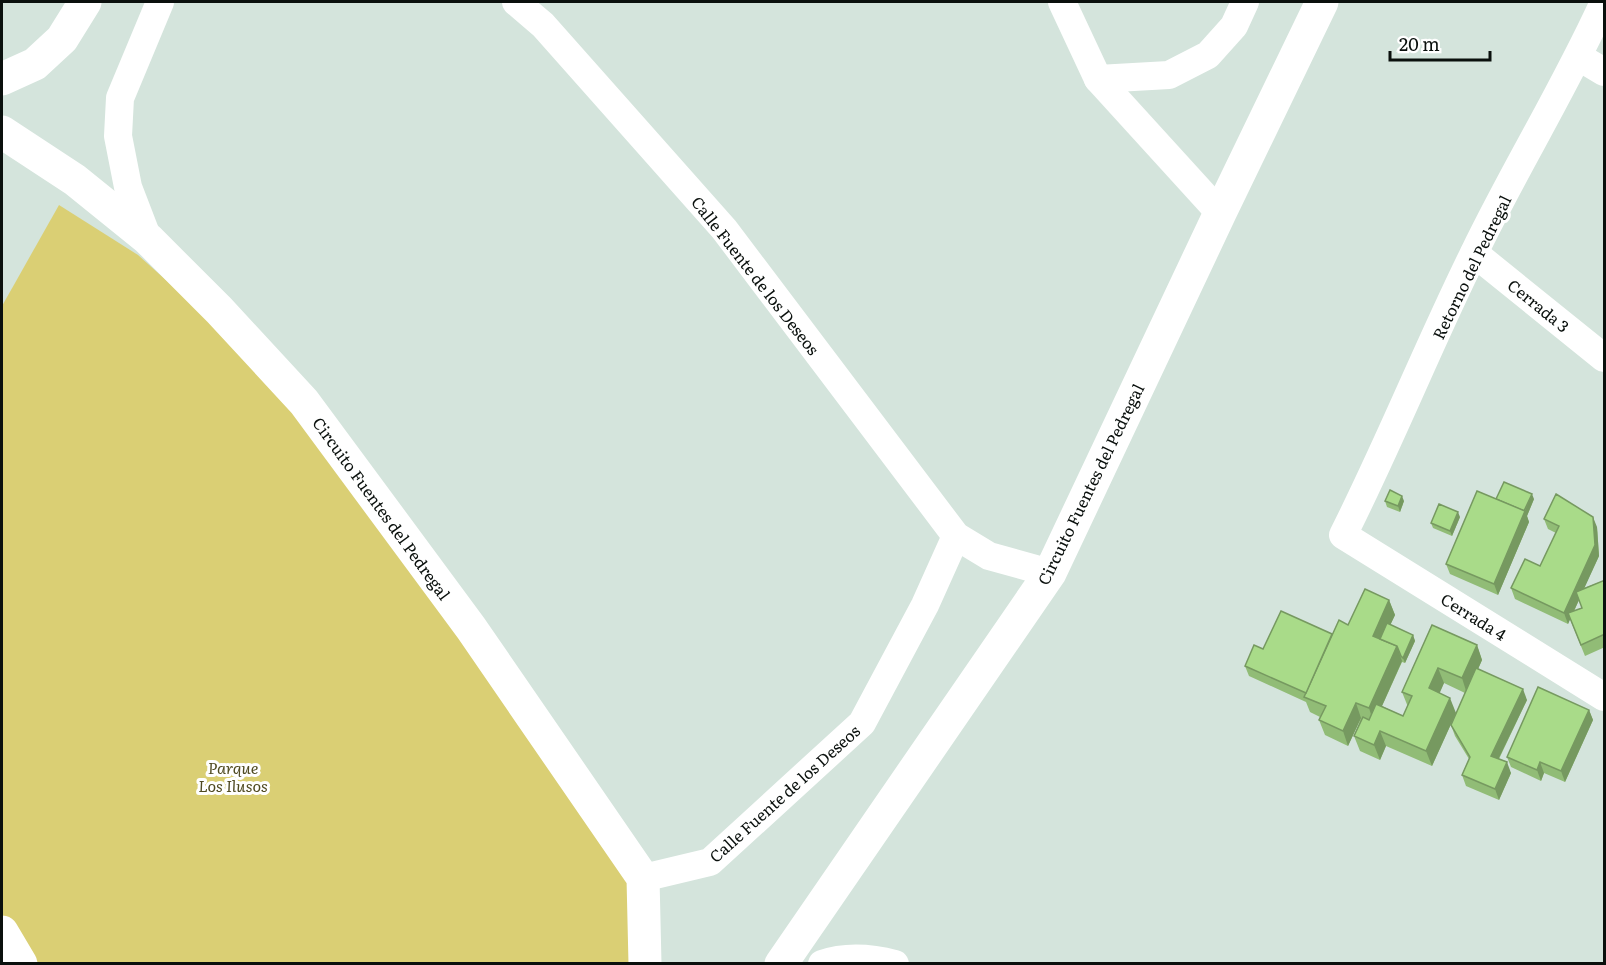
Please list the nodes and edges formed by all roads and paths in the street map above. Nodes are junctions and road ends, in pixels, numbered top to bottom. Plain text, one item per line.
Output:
1 (85, 2) edge
2 (160, 2) edge
3 (516, 2) edge
4 (1062, 2) edge
5 (1245, 2) edge
6 (1322, 2) edge
7 (1604, 2) edge
8 (1579, 57) junction
9 (1605, 72) edge
10 (2, 79) edge
11 (1098, 79) junction
12 (2, 132) edge
13 (1220, 213) junction
14 (148, 239) junction
15 (1474, 253) junction
16 (1605, 357) edge
17 (1343, 535) joint
18 (956, 536) junction
19 (1050, 573) junction
20 (1605, 696) edge
21 (643, 878) junction
22 (2, 932) edge
23 (21, 963) edge
24 (645, 963) edge
25 (781, 963) edge
26 (822, 963) edge
27 (895, 963) edge

1 - 10 street
2 - 14 street
3 - 18 street, Calle Fuente de los Deseos
4 - 11 street
5 - 11 street
6 - 13 street, Circuito Fuentes del Pedregal
7 - 8 street, Retorno del Pedregal
8 - 9 street
8 - 15 street, Retorno del Pedregal
11 - 13 street
12 - 14 street, Circuito Fuentes del Pedregal
13 - 19 street, Circuito Fuentes del Pedregal
14 - 21 street, Circuito Fuentes del Pedregal
15 - 16 street, Cerrada 3
15 - 17 street, Retorno del Pedregal
17 - 20 street, Cerrada 4
18 - 19 street, Calle Fuente de los Deseos
18 - 21 street, Calle Fuente de los Deseos
19 - 25 street, Circuito Fuentes del Pedregal
21 - 24 street
22 - 23 street
26 - 27 street

